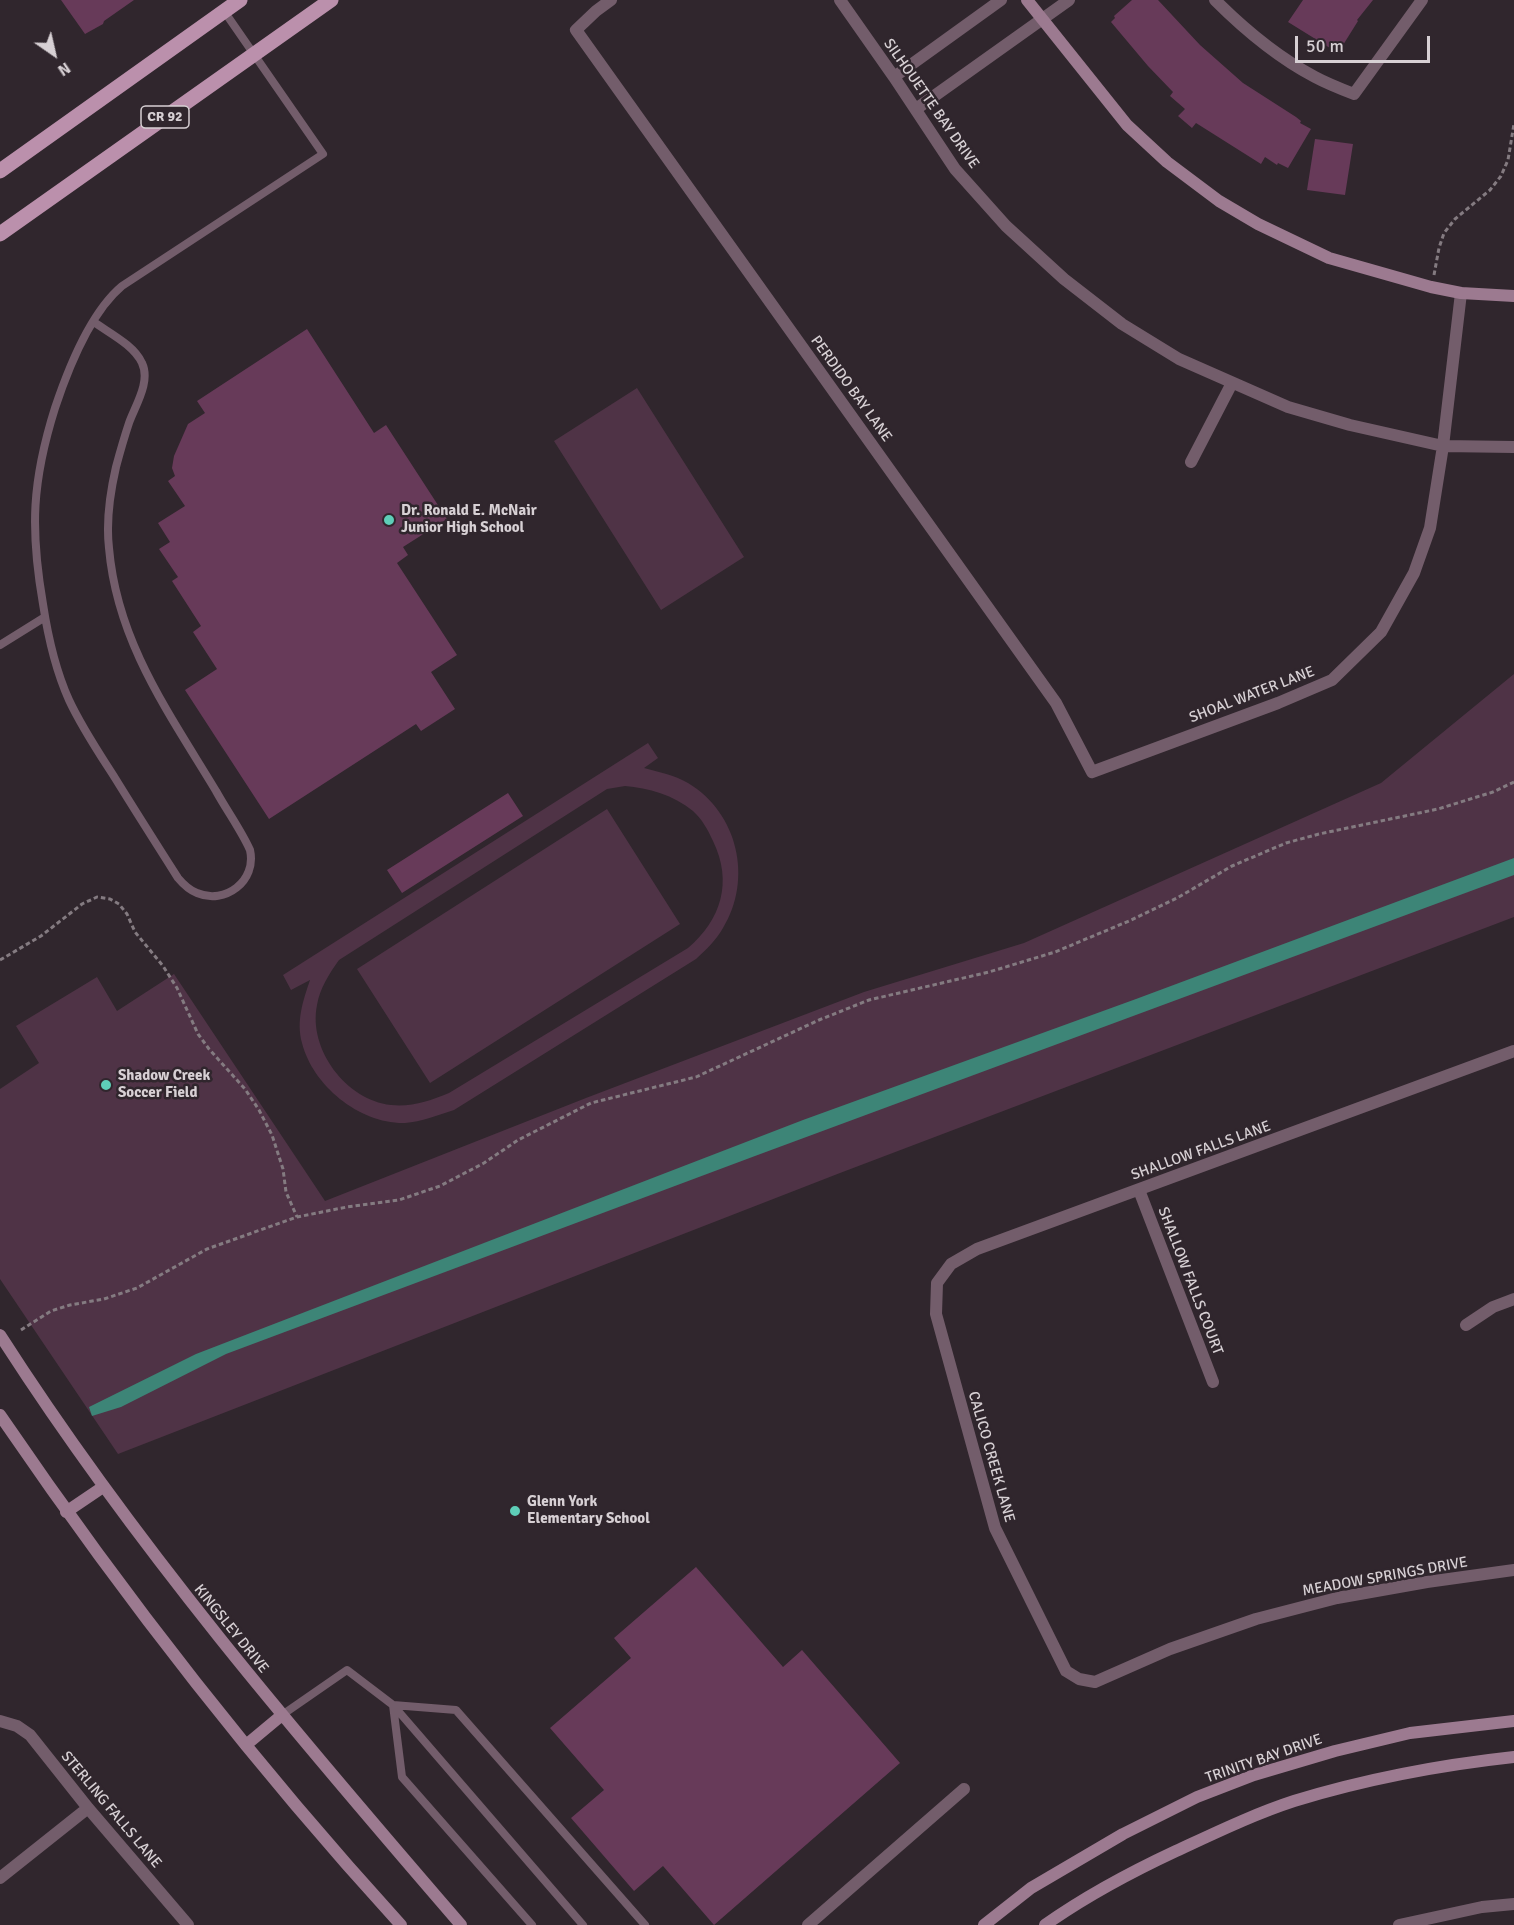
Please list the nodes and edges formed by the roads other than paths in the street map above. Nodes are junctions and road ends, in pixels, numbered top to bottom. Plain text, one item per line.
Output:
1 (240, 0) edge
2 (331, 0) edge
3 (610, 0) edge
4 (840, 0) edge
5 (1001, 0) edge
6 (1027, 0) edge
7 (1069, 0) edge
8 (1215, 0) edge
9 (1422, 0) edge
10 (224, 12) junction
11 (1042, 19) junction
12 (255, 54) junction
13 (894, 77) junction
14 (916, 109) junction
15 (0, 171) edge
16 (0, 234) edge
17 (1461, 293) junction
18 (1514, 296) edge
19 (94, 322) junction
20 (1232, 383) junction
21 (1443, 446) junction
22 (1514, 447) edge
23 (1191, 462) dead end
24 (45, 617) junction
25 (0, 645) edge
26 (1092, 771) joint
27 (1514, 1051) edge
28 (1139, 1190) junction
29 (1514, 1299) edge
30 (936, 1314) joint
31 (1466, 1325) dead end
32 (0, 1335) edge
33 (1213, 1382) dead end
34 (0, 1415) edge
35 (103, 1487) junction
36 (66, 1512) junction
37 (1514, 1570) edge
38 (1095, 1682) joint
39 (393, 1705) junction
40 (282, 1715) junction
41 (3, 1721) edge
42 (1514, 1721) edge
43 (246, 1745) junction
44 (1514, 1757) edge
45 (964, 1789) dead end
46 (88, 1808) junction
47 (0, 1878) edge
48 (1514, 1904) edge
49 (1425, 1922) edge
50 (188, 1925) edge
51 (401, 1925) edge
52 (461, 1925) edge
53 (532, 1925) edge
54 (583, 1925) edge
55 (645, 1925) edge
56 (808, 1925) edge
57 (984, 1925) edge
58 (1045, 1925) edge
59 (1399, 1925) edge

1 - 10 main road
2 - 12 main road, CR 92
3 - 26 street, PERDIDO BAY LANE
4 - 13 street, SILHOUETTE BAY DRIVE
5 - 13 street
6 - 11 street
7 - 11 street
8 - 9 street
10 - 12 lane
10 - 15 main road
11 - 14 street
11 - 17 street
12 - 16 main road, CR 92
12 - 19 lane
13 - 14 street, SILHOUETTE BAY DRIVE
14 - 20 street, SILHOUETTE BAY DRIVE
17 - 18 street
17 - 21 street, SHOAL WATER LANE
19 - 24 lane
19 - 24 lane
20 - 21 street, SILHOUETTE BAY DRIVE
20 - 23 street
21 - 22 street, SILHOUETTE BAY DRIVE
21 - 26 street, SHOAL WATER LANE
24 - 25 lane
27 - 28 street, SHALLOW FALLS LANE
28 - 30 street, SHALLOW FALLS LANE
28 - 33 street, SHALLOW FALLS COURT
29 - 31 street
30 - 38 street, CALICO CREEK LANE
32 - 35 street, KINGSLEY DRIVE
34 - 36 street
35 - 36 street
35 - 40 street, KINGSLEY DRIVE
36 - 43 street
37 - 38 street, MEADOW SPRINGS DRIVE
39 - 40 lane
39 - 53 lane
39 - 54 lane
39 - 55 lane
40 - 43 street
40 - 52 street, KINGSLEY DRIVE
41 - 46 street, STERLING FALLS LANE
42 - 57 street, TRINITY BAY DRIVE
43 - 51 street
44 - 58 street
45 - 56 street
46 - 47 street
46 - 50 street, STERLING FALLS LANE
48 - 49 street
49 - 59 street

